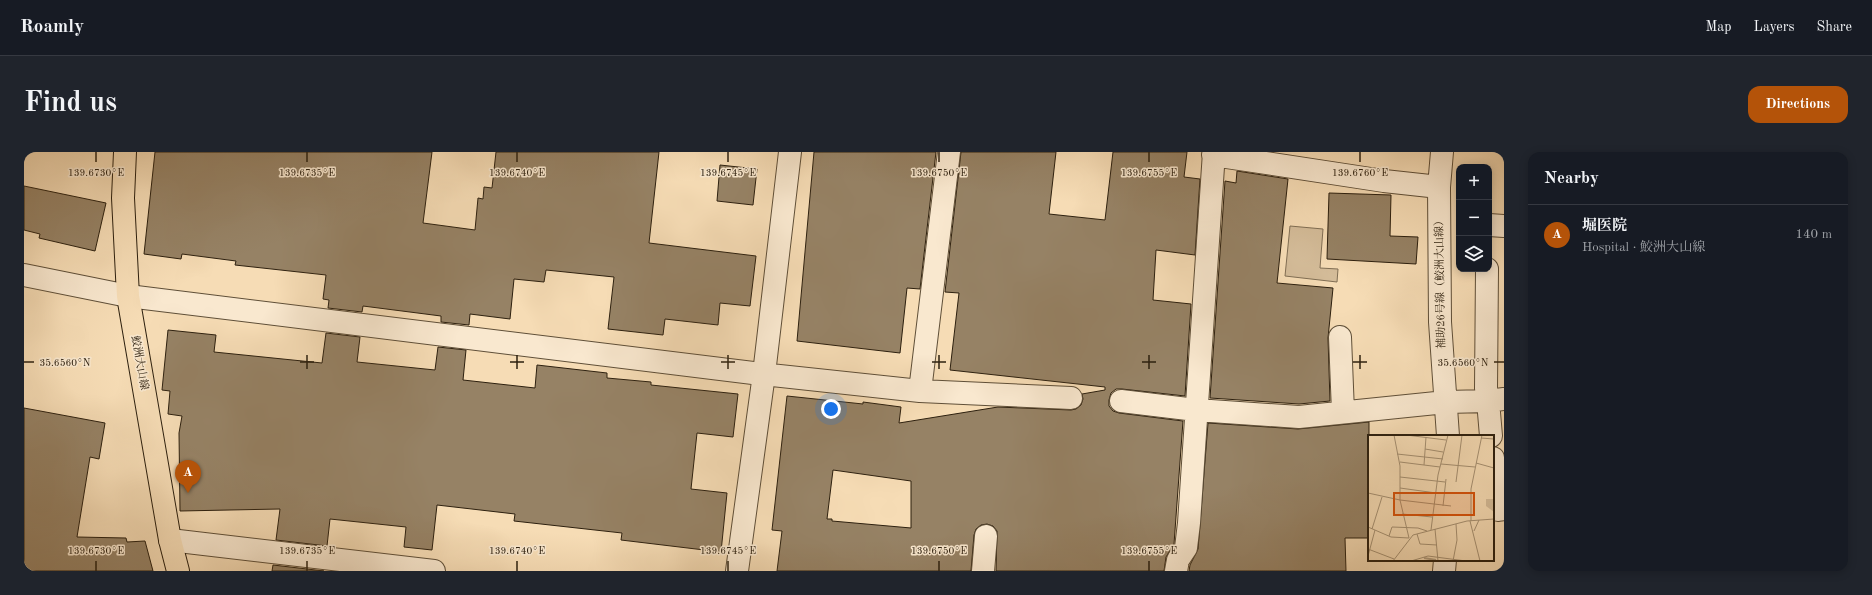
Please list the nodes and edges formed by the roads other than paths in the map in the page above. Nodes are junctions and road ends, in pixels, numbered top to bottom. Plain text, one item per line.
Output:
1 (125, 152) edge
2 (790, 152) edge
3 (949, 152) edge
4 (1442, 152) edge
5 (1214, 154) edge
6 (1439, 187) junction
7 (1492, 225) edge
8 (1504, 226) edge
9 (1487, 272) edge
10 (24, 275) edge
11 (128, 296) junction
12 (1340, 336) dead end
13 (764, 374) junction
14 (920, 391) junction
15 (1071, 398) dead end
16 (1122, 400) dead end
17 (1496, 400) edge
18 (1446, 402) junction
19 (1196, 410) junction
20 (1343, 412) junction
21 (1448, 435) edge
22 (1491, 435) edge
23 (1494, 468) edge
24 (1504, 510) edge
25 (986, 536) dead end
26 (170, 540) junction
27 (1445, 561) edge
28 (178, 571) edge
29 (434, 571) edge
30 (737, 571) edge
31 (983, 571) edge
32 (1176, 571) edge
33 (1444, 571) edge

1 - 11 main road, 鮫洲大山線
2 - 13 street
3 - 14 street
4 - 6 street, 補助26号線（鮫洲大山線）
5 - 6 street
5 - 19 street
6 - 18 street, 補助26号線（鮫洲大山線）
7 - 8 street
9 - 17 street
10 - 11 street
11 - 13 street
11 - 26 main road, 鮫洲大山線
12 - 20 street
13 - 14 street
13 - 30 street
14 - 15 street
16 - 19 street
17 - 18 street
17 - 22 street
18 - 20 street
18 - 21 street, 補助26号線（鮫洲大山線）
19 - 20 street
19 - 32 street
23 - 24 street
25 - 31 street
26 - 28 main road, 鮫洲大山線
26 - 29 street
27 - 33 street

